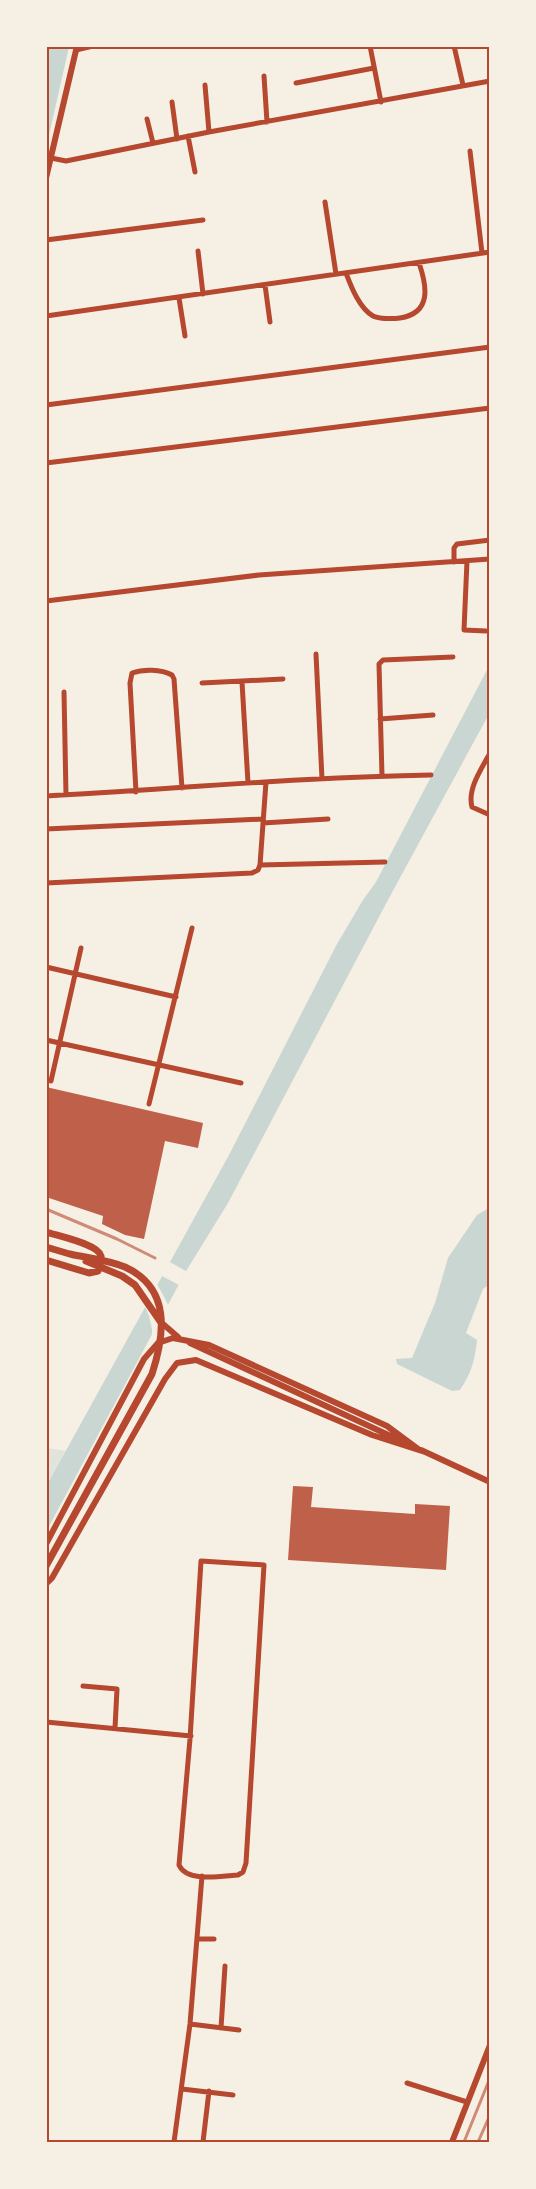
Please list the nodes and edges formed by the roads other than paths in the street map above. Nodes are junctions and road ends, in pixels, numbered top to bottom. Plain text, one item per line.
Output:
1 (93, 46) edge
2 (370, 46) edge
3 (454, 46) edge
4 (76, 48) edge
5 (374, 68) junction
6 (264, 76) dead end
7 (489, 81) edge
8 (296, 83) dead end
9 (205, 85) dead end
10 (463, 85) junction
11 (172, 102) dead end
12 (381, 102) junction
13 (147, 119) dead end
14 (267, 122) junction
15 (209, 132) junction
16 (188, 136) junction
17 (177, 139) junction
18 (153, 143) junction
19 (470, 151) dead end
20 (51, 159) junction
21 (195, 172) dead end
22 (46, 178) edge
23 (325, 202) dead end
24 (203, 220) dead end
25 (46, 240) edge
26 (198, 251) dead end
27 (489, 252) edge
28 (482, 253) junction
29 (419, 263) junction
30 (345, 273) junction
31 (336, 274) junction
32 (265, 285) junction
33 (203, 294) junction
34 (179, 297) junction
35 (46, 316) edge
36 (270, 322) dead end
37 (185, 336) dead end
38 (489, 347) edge
39 (46, 405) edge
40 (489, 408) edge
41 (46, 463) edge
42 (489, 540) edge
43 (489, 559) edge
44 (467, 561) junction
45 (454, 562) junction
46 (46, 601) edge
47 (486, 631) dead end
48 (316, 654) dead end
49 (453, 657) dead end
50 (283, 679) dead end
51 (242, 682) junction
52 (202, 683) dead end
53 (64, 692) dead end
54 (433, 715) dead end
55 (380, 719) junction
56 (489, 753) edge
57 (431, 775) dead end
58 (382, 776) junction
59 (322, 778) junction
60 (266, 782) junction
61 (248, 783) junction
62 (182, 788) junction
63 (136, 792) junction
64 (66, 795) junction
65 (46, 796) edge
66 (489, 815) edge
67 (328, 819) dead end
68 (263, 821) junction
69 (46, 829) edge
70 (385, 862) dead end
71 (260, 865) junction
72 (46, 883) edge
73 (192, 928) dead end
74 (81, 948) dead end
75 (46, 967) edge
76 (75, 974) junction
77 (176, 997) junction
78 (46, 1040) edge
79 (59, 1043) junction
80 (159, 1064) junction
81 (51, 1081) dead end
82 (241, 1083) dead end
83 (149, 1104) dead end
84 (46, 1232) edge
85 (46, 1247) edge
86 (70, 1254) junction
87 (46, 1260) edge
88 (163, 1324) junction
89 (209, 1346) junction
90 (220, 1350) junction
91 (202, 1363) junction
92 (212, 1367) junction
93 (422, 1451) junction
94 (489, 1482) edge
95 (46, 1544) edge
96 (47, 1565) edge
97 (46, 1584) edge
98 (83, 1686) dead end
99 (46, 1722) edge
100 (115, 1728) junction
101 (190, 1736) junction
102 (202, 1876) junction
103 (197, 1939) junction
104 (214, 1939) dead end
105 (225, 1966) dead end
106 (190, 2024) junction
107 (221, 2028) junction
108 (239, 2030) dead end
109 (489, 2045) edge
110 (407, 2083) dead end
111 (182, 2089) junction
112 (209, 2091) junction
113 (233, 2095) dead end
114 (467, 2102) junction
115 (174, 2142) edge
116 (203, 2142) edge
117 (452, 2142) edge

1 - 4 street
2 - 5 street
3 - 10 street
4 - 20 street
5 - 8 street
5 - 12 street
6 - 14 street
7 - 10 street
9 - 15 street
10 - 12 street
11 - 17 street
12 - 14 street
13 - 18 street
14 - 15 street
15 - 16 street
16 - 17 street
16 - 21 street
17 - 18 street
18 - 20 street
19 - 28 street
20 - 22 street
23 - 31 street
24 - 25 street
26 - 33 street
27 - 28 street
28 - 29 street
29 - 30 street
29 - 30 street
30 - 31 street
31 - 32 street
32 - 33 street
32 - 36 street
33 - 34 street
34 - 35 street
34 - 37 street
38 - 39 street
40 - 41 street
42 - 45 street
43 - 44 street
44 - 45 street
44 - 47 street
45 - 46 street
48 - 59 street
49 - 55 street
50 - 51 street
51 - 52 street
51 - 61 street
53 - 64 street
54 - 55 street
55 - 58 street
56 - 66 street
57 - 58 street
58 - 59 street
59 - 60 street
60 - 61 street
60 - 68 street
61 - 62 street
62 - 63 street
62 - 63 street
63 - 64 street
64 - 65 street
67 - 68 street
68 - 69 street
68 - 71 street
70 - 71 street
71 - 72 street
73 - 77 street
74 - 76 street
75 - 76 street
76 - 77 street
76 - 79 street
77 - 80 street
78 - 79 street
79 - 80 street
79 - 81 street
80 - 82 street
80 - 83 street
84 - 87 main road
85 - 86 main road
86 - 88 main road
86 - 88 main road
88 - 93 street
88 - 96 main road
89 - 90 street
89 - 91 street
89 - 95 street
90 - 92 street
90 - 93 street
91 - 92 street
91 - 97 street
92 - 93 street
93 - 94 street
98 - 100 street
99 - 100 street
100 - 101 street
101 - 102 street
101 - 102 street
102 - 103 street
103 - 104 street
103 - 106 street
105 - 107 street
106 - 107 street
106 - 111 street
107 - 108 street
109 - 114 street
110 - 114 street
111 - 112 street
111 - 115 street
112 - 113 street
112 - 116 street
114 - 117 street

